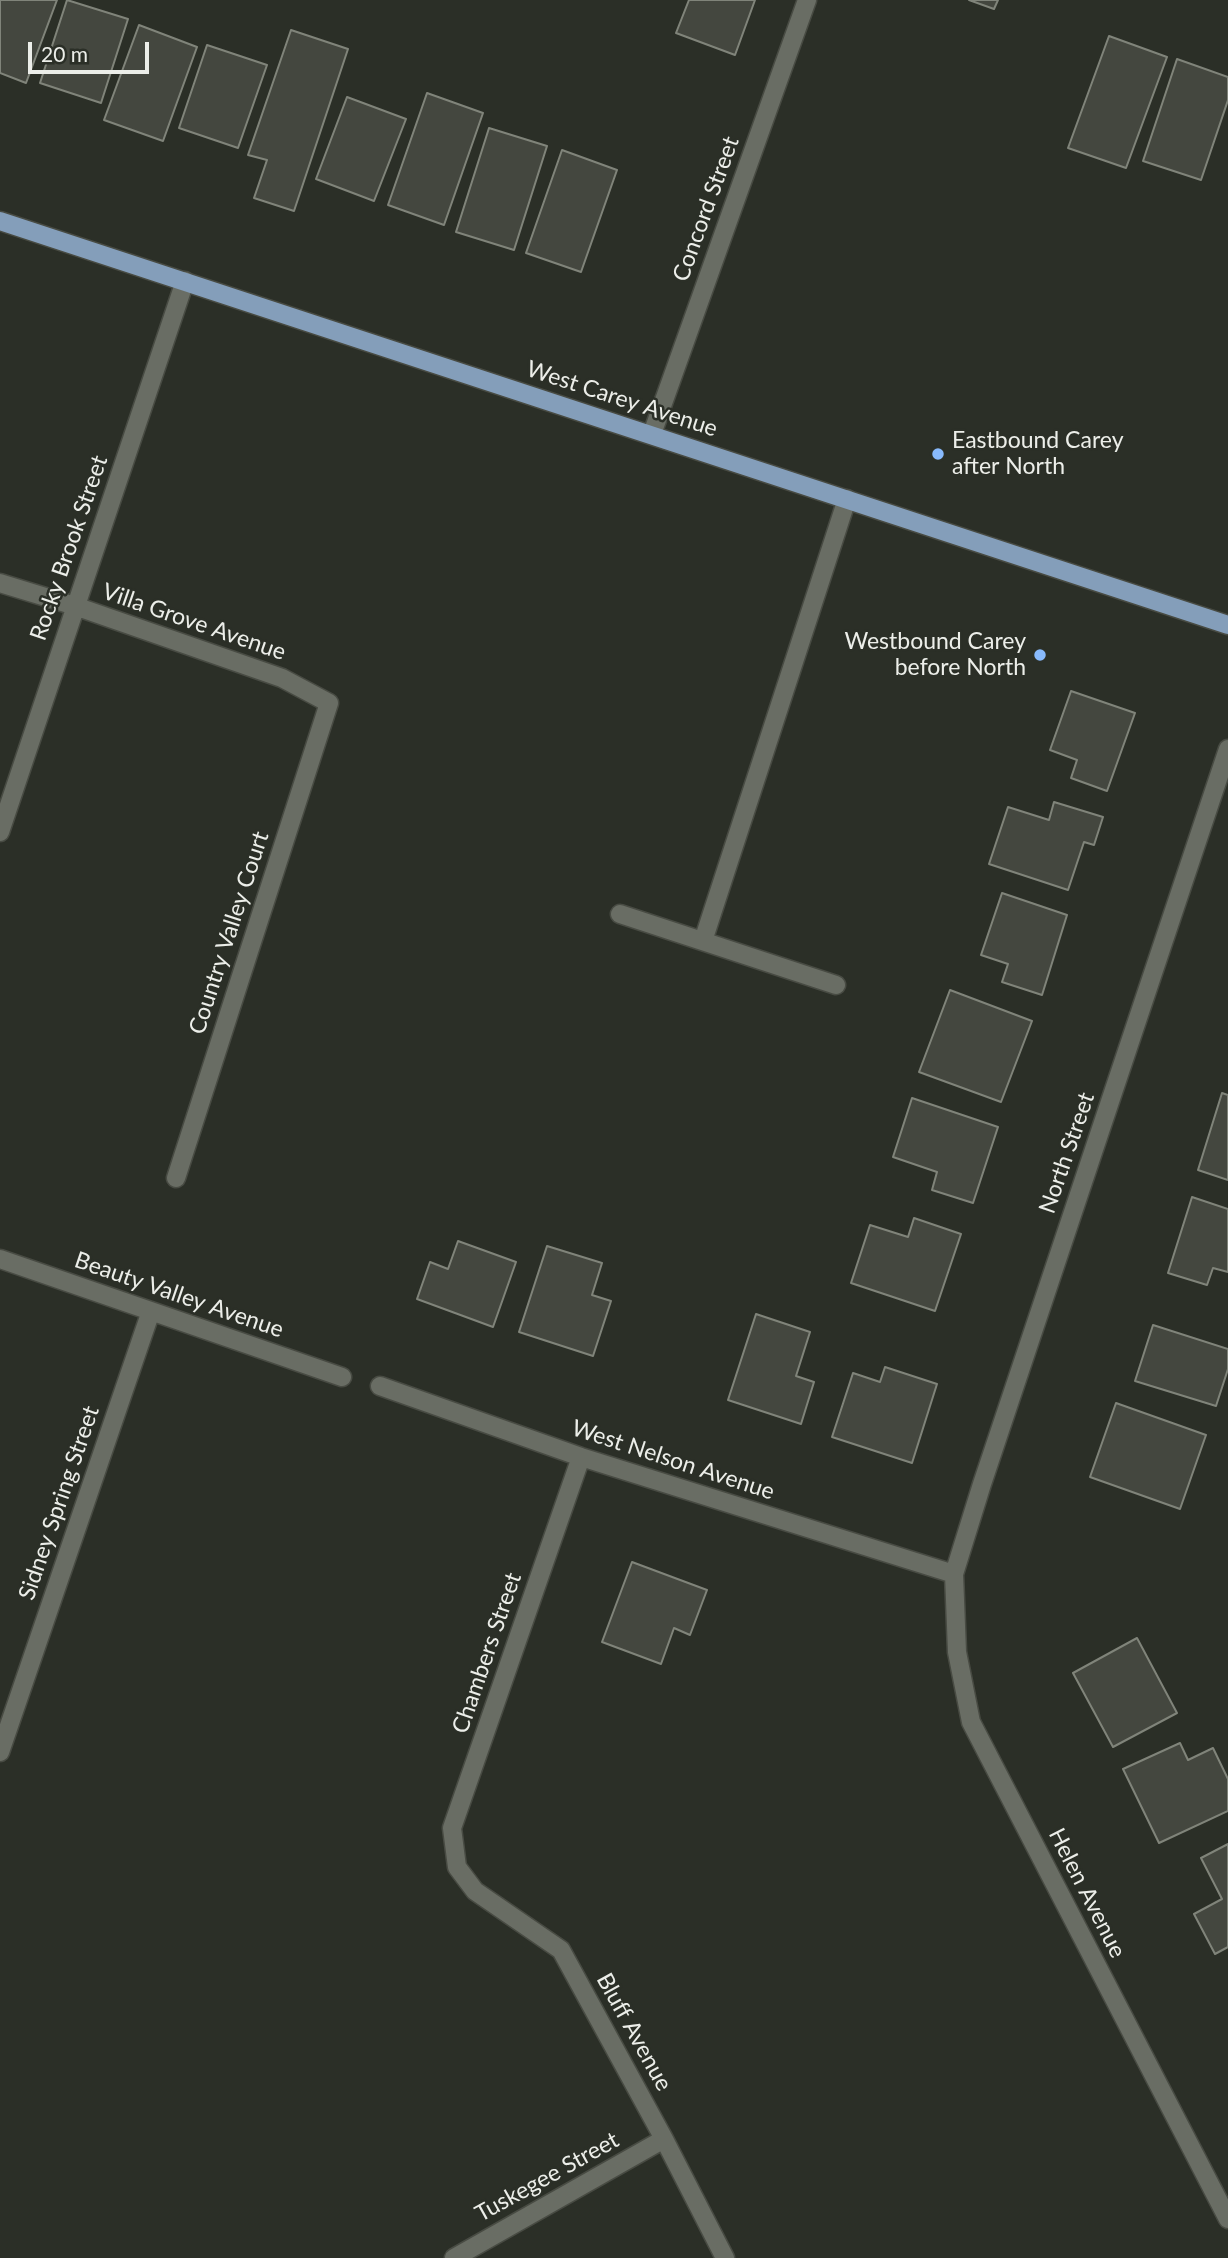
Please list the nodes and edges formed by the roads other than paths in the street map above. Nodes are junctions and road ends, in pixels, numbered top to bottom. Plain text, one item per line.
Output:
1 (807, 0) edge
2 (0, 221) edge
3 (186, 281) junction
4 (652, 434) junction
5 (847, 499) junction
6 (0, 583) edge
7 (75, 606) junction
8 (1228, 625) edge
9 (329, 703) joint
10 (1228, 749) edge
11 (0, 832) edge
12 (620, 914) dead end
13 (703, 941) junction
14 (836, 985) dead end
15 (176, 1178) dead end
16 (0, 1259) edge
17 (151, 1311) junction
18 (342, 1377) dead end
19 (380, 1386) dead end
20 (581, 1457) junction
21 (954, 1574) junction
22 (0, 1752) edge
23 (457, 1867) joint
24 (664, 2139) junction
25 (1228, 2219) edge
26 (454, 2258) edge
27 (725, 2258) edge

1 - 4 street, Concord Street
2 - 3 main road, West Carey Avenue
3 - 4 main road, West Carey Avenue
3 - 7 street, Rocky Brook Street
4 - 5 main road, West Carey Avenue
5 - 8 main road, West Carey Avenue
5 - 13 street
6 - 7 street, Villa Grove Avenue
7 - 9 street, Villa Grove Avenue
7 - 11 street, Rocky Brook Street
9 - 15 street, Country Valley Court
10 - 21 street, North Street
12 - 13 street
13 - 14 street
16 - 17 street, Beauty Valley Avenue
17 - 18 street, Beauty Valley Avenue
17 - 22 street, Sidney Spring Street
19 - 20 street, West Nelson Avenue
20 - 21 street, West Nelson Avenue
20 - 23 street, Chambers Street
21 - 25 street, Helen Avenue
23 - 24 street, Bluff Avenue
24 - 26 street, Tuskegee Street
24 - 27 street, Bluff Avenue

